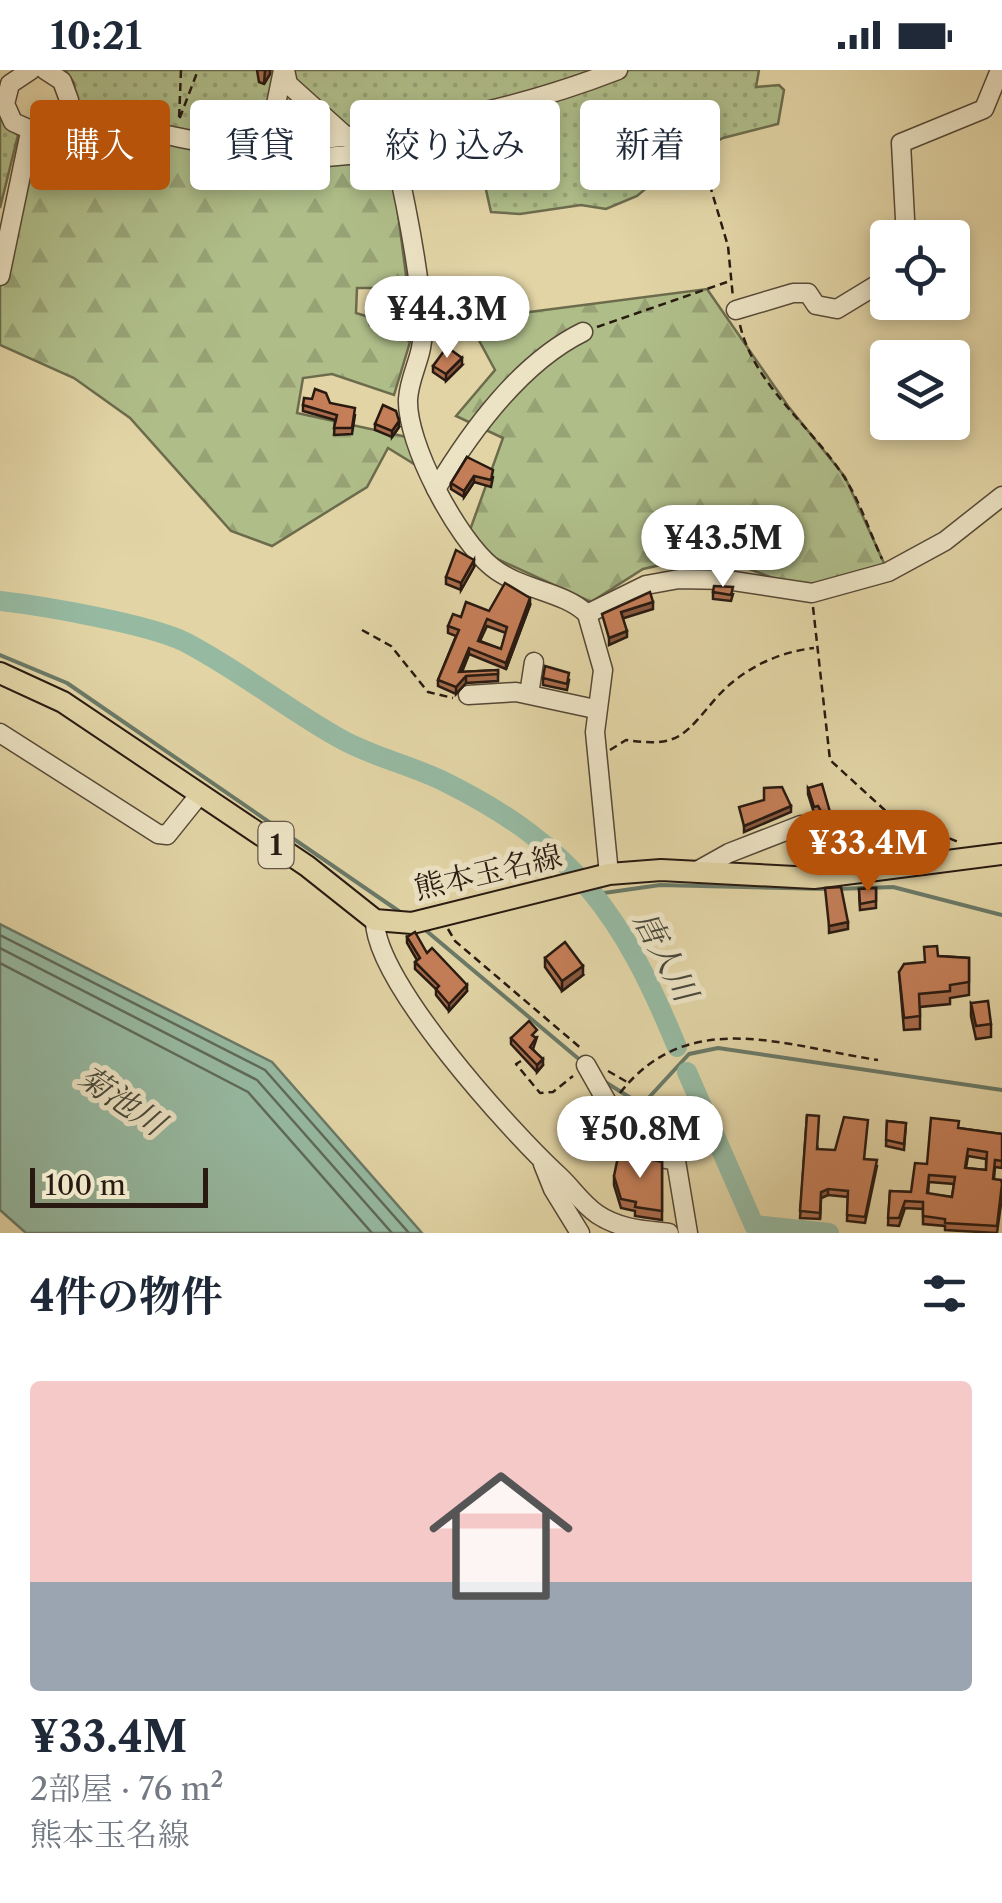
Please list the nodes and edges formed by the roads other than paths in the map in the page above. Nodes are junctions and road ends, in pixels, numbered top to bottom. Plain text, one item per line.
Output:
1 (27, 70) edge
2 (45, 70) edge
3 (284, 70) edge
4 (618, 70) edge
5 (1000, 70) edge
6 (66, 100) edge
7 (277, 100) edge
8 (30, 132) joint
9 (348, 138) junction
10 (330, 140) edge
11 (330, 157) edge
12 (905, 220) edge
13 (0, 276) edge
14 (870, 289) edge
15 (736, 310) road end
16 (583, 332) road end
17 (436, 490) junction
18 (1002, 496) edge
19 (587, 614) junction
20 (534, 662) dead end
21 (0, 673) edge
22 (529, 694) junction
23 (468, 695) road end
24 (596, 709) junction
25 (0, 732) edge
26 (200, 794) junction
27 (801, 825) dead end
28 (996, 856) edge
29 (694, 872) junction
30 (604, 875) junction
31 (374, 920) junction
32 (590, 1063) road end
33 (544, 1164) junction
34 (618, 1229) edge
35 (580, 1233) edge
36 (670, 1233) edge
37 (688, 1233) edge

1 - 8 street
2 - 6 street
3 - 7 street
3 - 9 street
4 - 9 street
5 - 12 street
8 - 13 street
9 - 10 street
11 - 17 street
14 - 15 street
16 - 17 street
17 - 19 street
18 - 19 street
19 - 24 street
20 - 22 street
21 - 26 main road, 1
22 - 23 street
22 - 24 street
24 - 30 street
25 - 26 street
26 - 31 main road, 1
27 - 29 street
28 - 29 main road, 熊本玉名線
29 - 30 main road, 熊本玉名線
30 - 31 main road, 熊本玉名線
31 - 33 street
32 - 37 street
33 - 34 street
33 - 35 street
34 - 36 street

